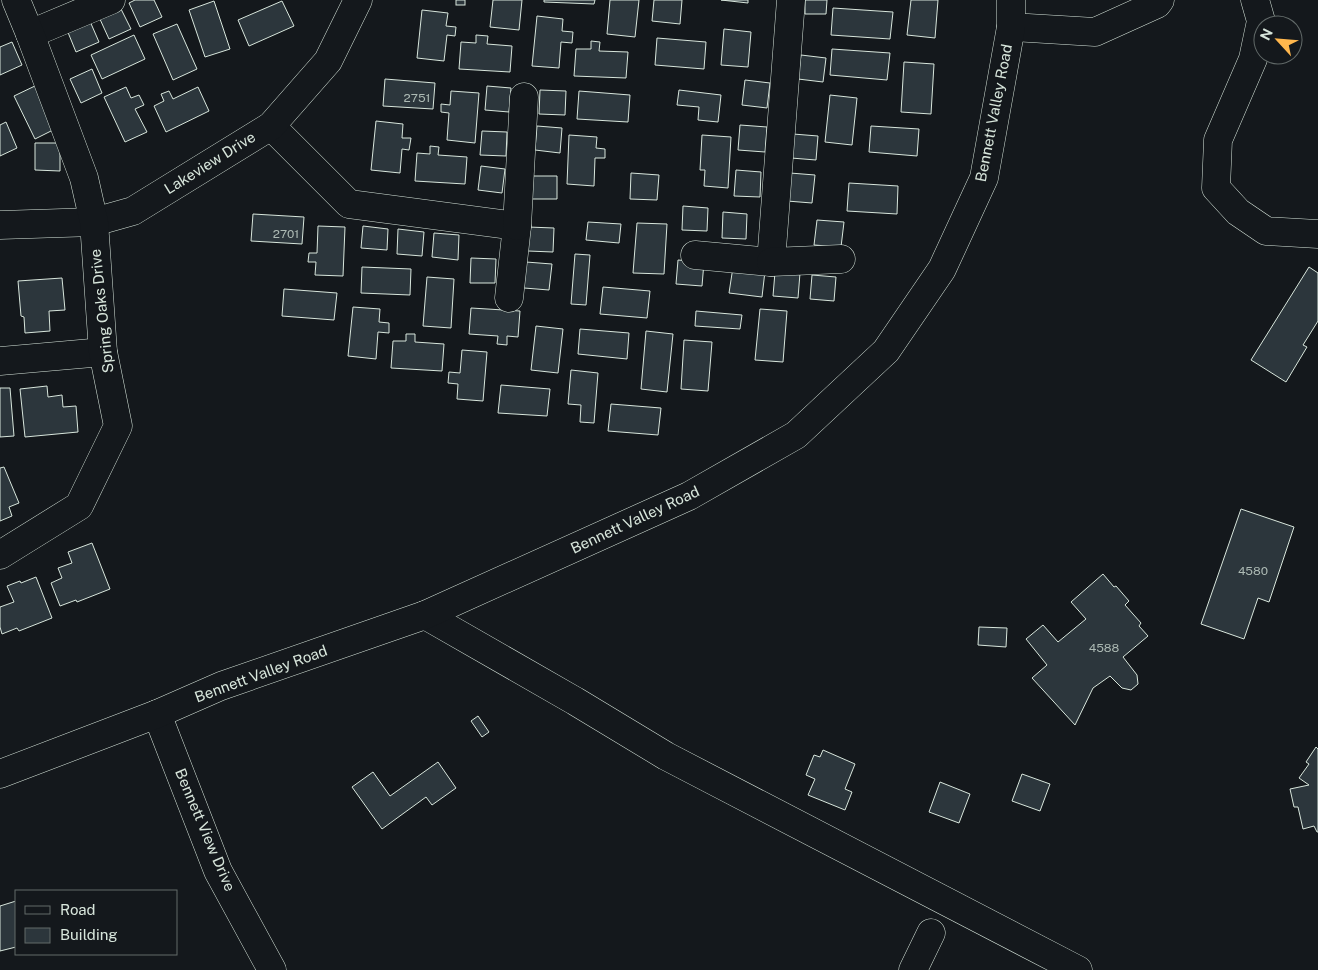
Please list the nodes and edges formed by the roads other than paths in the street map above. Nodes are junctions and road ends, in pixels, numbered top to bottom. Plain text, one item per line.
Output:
1 (16, 0) edge
2 (111, 0) edge
3 (358, 0) edge
4 (791, 0) edge
5 (1160, 0) edge
6 (1255, 0) edge
7 (1011, 13) edge
8 (30, 34) junction
9 (524, 96) dead end
10 (271, 126) junction
11 (94, 222) junction
12 (0, 225) edge
13 (517, 226) junction
14 (1318, 234) edge
15 (695, 255) dead end
16 (841, 260) dead end
17 (771, 262) junction
18 (509, 298) dead end
19 (103, 352) junction
20 (0, 361) edge
21 (0, 555) edge
22 (425, 616) junction
23 (157, 714) junction
24 (0, 774) edge
25 (930, 932) dead end
26 (272, 970) edge
27 (913, 970) edge
28 (1078, 970) edge

1 - 8 street, Spring Oaks Drive
2 - 8 street
3 - 10 street, Lakeview Drive
4 - 17 street
5 - 7 street
6 - 14 street
7 - 22 street, Bennett Valley Road
8 - 11 street, Spring Oaks Drive
9 - 13 street
10 - 11 street, Lakeview Drive
10 - 13 street
11 - 12 street, Lakeview Drive
11 - 19 street, Spring Oaks Drive
13 - 18 street
15 - 17 street
16 - 17 street
19 - 20 street
19 - 21 street, Spring Oaks Drive
22 - 23 street, Bennett Valley Road
22 - 28 street
23 - 24 street, Bennett Valley Road
23 - 26 street, Bennett View Drive
25 - 27 street

